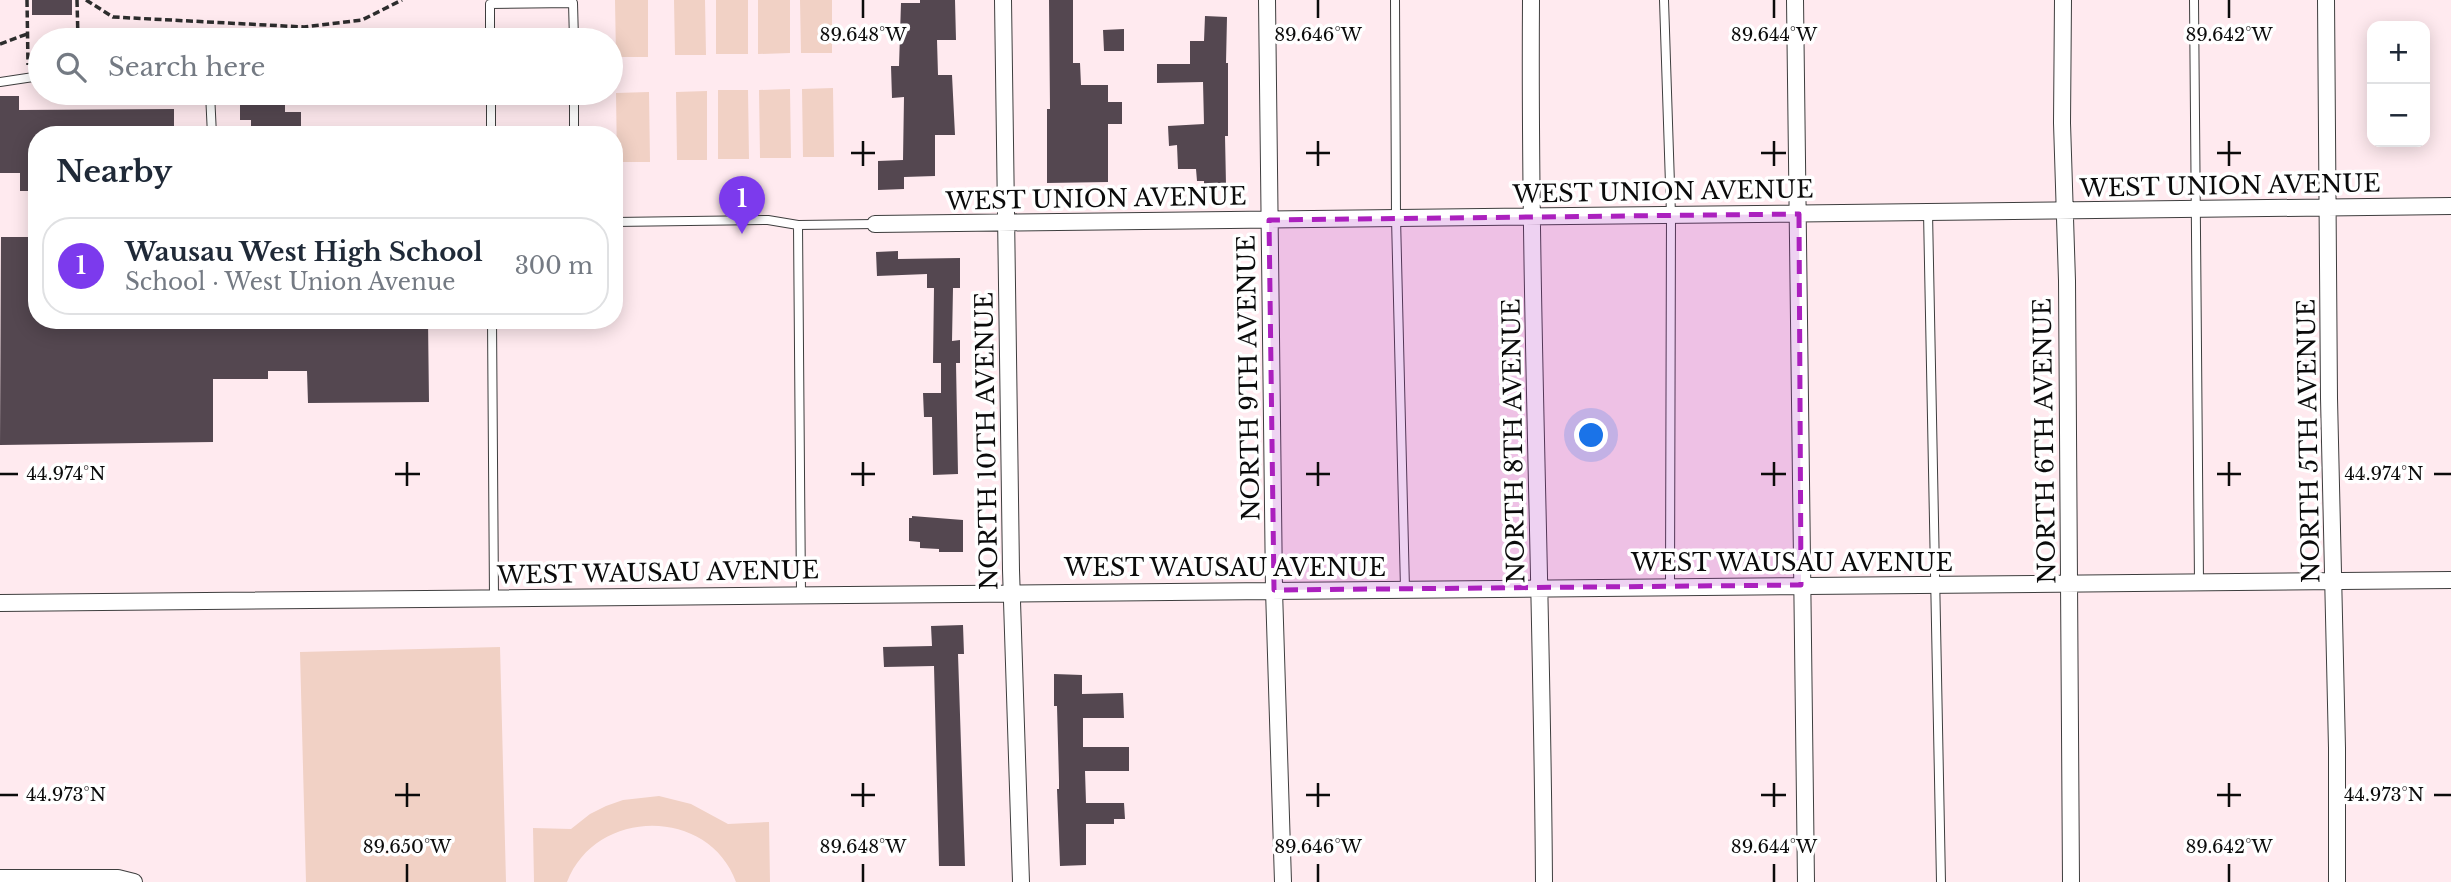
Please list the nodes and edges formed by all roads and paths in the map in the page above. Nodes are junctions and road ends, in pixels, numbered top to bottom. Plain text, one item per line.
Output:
1 (27, 0) edge
2 (77, 0) edge
3 (86, 0) edge
4 (402, 0) edge
5 (1003, 0) edge
6 (1267, 0) edge
7 (1395, 0) edge
8 (1531, 0) edge
9 (1664, 0) edge
10 (1795, 0) edge
11 (2063, 0) edge
12 (2194, 0) edge
13 (2326, 0) edge
14 (78, 28) edge
15 (490, 28) edge
16 (573, 28) edge
17 (27, 34) junction
18 (0, 44) edge
19 (28, 56) edge
20 (28, 78) edge
21 (0, 82) edge
22 (211, 105) edge
23 (491, 105) edge
24 (574, 105) edge
25 (212, 126) edge
26 (491, 126) edge
27 (574, 126) edge
28 (2451, 206) edge
29 (2329, 208) junction
30 (2195, 209) junction
31 (2064, 211) junction
32 (1927, 212) junction
33 (1799, 214) junction
34 (1671, 215) junction
35 (1533, 217) junction
36 (1396, 218) junction
37 (1269, 220) junction
38 (623, 222) edge
39 (1008, 223) junction
40 (875, 224) joint
41 (798, 225) junction
42 (492, 329) edge
43 (2451, 580) edge
44 (2334, 581) junction
45 (2199, 582) junction
46 (2069, 583) junction
47 (1935, 584) junction
48 (1801, 585) junction
49 (1670, 586) junction
50 (1540, 588) junction
51 (1405, 589) junction
52 (1274, 590) junction
53 (1012, 592) junction
54 (801, 594) junction
55 (494, 598) junction
56 (0, 603) edge
57 (0, 878) edge
58 (134, 882) edge
59 (1021, 882) edge
60 (1283, 882) edge
61 (1544, 882) edge
62 (1806, 882) edge
63 (1941, 882) edge
64 (2071, 882) edge
65 (2336, 882) edge

1 - 17 path
2 - 14 path
3 - 4 path
5 - 39 street, NORTH 10TH AVENUE
6 - 37 street, NORTH 9TH AVENUE
7 - 36 lane
8 - 35 street, NORTH 8TH AVENUE
9 - 34 lane
10 - 33 street
11 - 31 street, NORTH 6TH AVENUE
12 - 30 lane
13 - 29 street, NORTH 5TH AVENUE
15 - 16 lane
17 - 18 path
17 - 19 path
20 - 21 lane
22 - 25 lane
23 - 26 lane
24 - 27 lane
28 - 29 street, WEST UNION AVENUE
29 - 30 street, WEST UNION AVENUE
29 - 44 street, NORTH 5TH AVENUE
30 - 31 street, WEST UNION AVENUE
30 - 45 lane
31 - 32 street, WEST UNION AVENUE
31 - 46 street, NORTH 6TH AVENUE
32 - 33 street, WEST UNION AVENUE
32 - 47 lane
33 - 34 street, WEST UNION AVENUE
33 - 48 street
34 - 35 street, WEST UNION AVENUE
34 - 49 lane
35 - 36 street, WEST UNION AVENUE
35 - 50 street, NORTH 8TH AVENUE
36 - 37 street, WEST UNION AVENUE
36 - 51 lane
37 - 39 street, WEST UNION AVENUE
37 - 52 street, NORTH 9TH AVENUE
38 - 41 lane
39 - 40 street, WEST UNION AVENUE
39 - 53 street, NORTH 10TH AVENUE
40 - 41 lane
41 - 54 lane
42 - 55 lane
43 - 44 street, WEST WAUSAU AVENUE
44 - 45 street, WEST WAUSAU AVENUE
44 - 65 street, NORTH 5TH AVENUE
45 - 46 street, WEST WAUSAU AVENUE
46 - 47 street, WEST WAUSAU AVENUE
46 - 64 street, NORTH 6TH AVENUE
47 - 48 street, WEST WAUSAU AVENUE
47 - 63 lane
48 - 49 street, WEST WAUSAU AVENUE
48 - 62 street
49 - 50 street, WEST WAUSAU AVENUE
50 - 51 street, WEST WAUSAU AVENUE
50 - 61 street, NORTH 8TH AVENUE
51 - 52 street, WEST WAUSAU AVENUE
52 - 53 street, WEST WAUSAU AVENUE
52 - 60 street, NORTH 9TH AVENUE
53 - 54 street, WEST WAUSAU AVENUE
53 - 59 street, NORTH 10TH AVENUE
54 - 55 street, WEST WAUSAU AVENUE
55 - 56 street, WEST WAUSAU AVENUE
57 - 58 street

